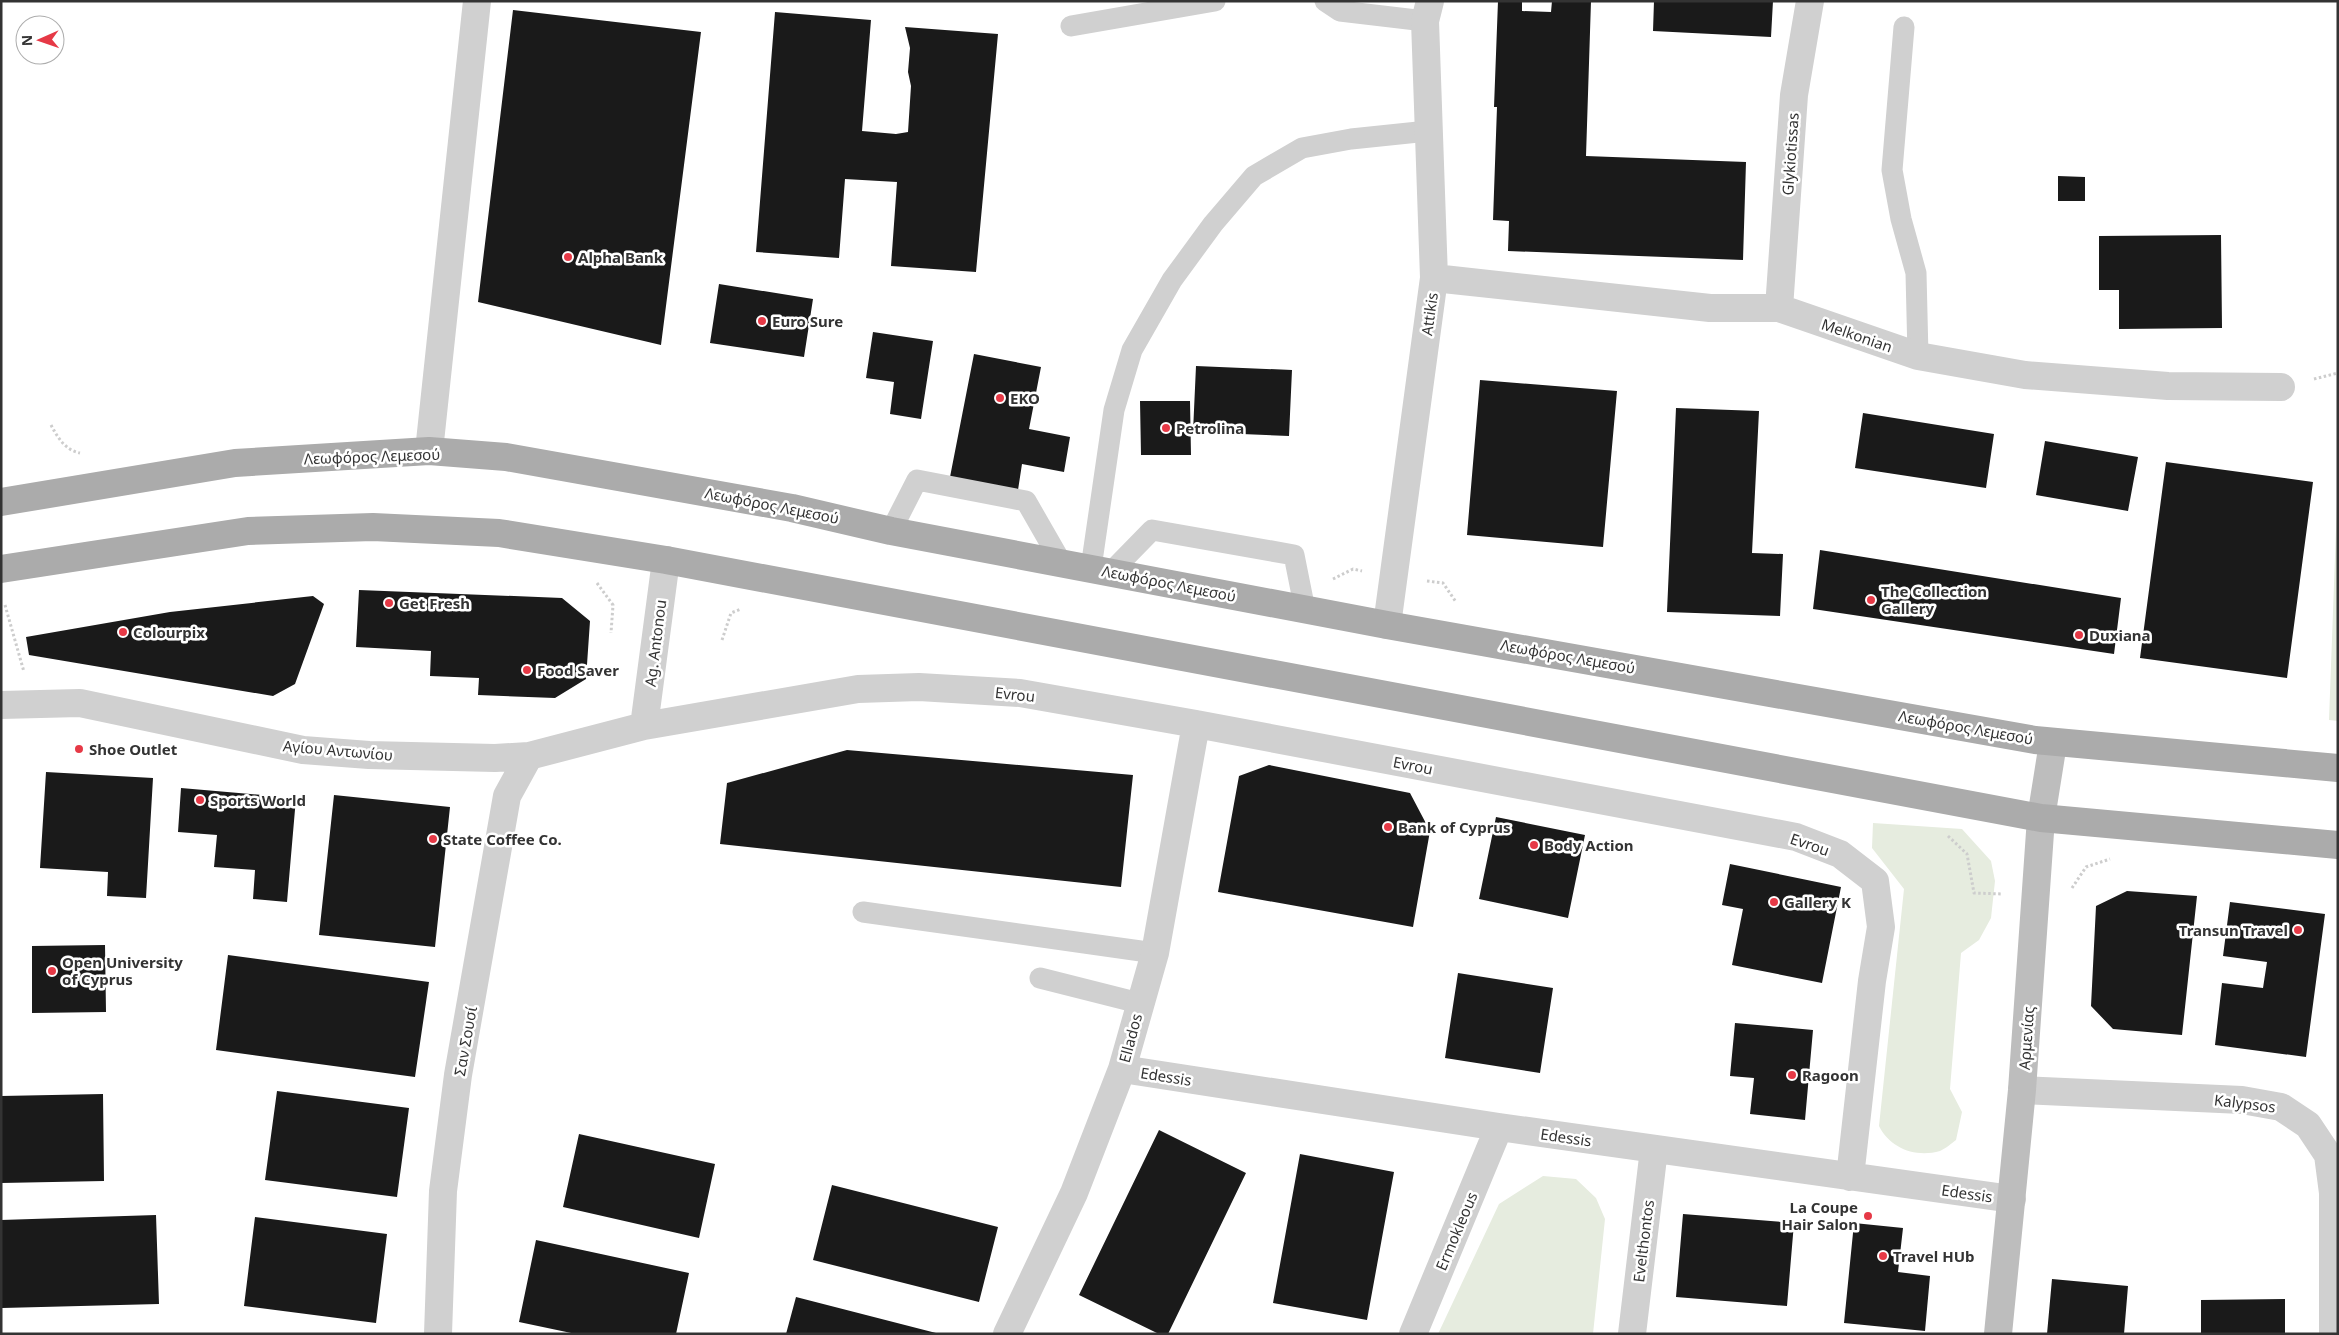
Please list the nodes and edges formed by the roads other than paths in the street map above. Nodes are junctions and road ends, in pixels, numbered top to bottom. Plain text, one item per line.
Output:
1 (477, 1) edge
2 (1215, 1) edge
3 (1325, 1) edge
4 (1810, 1) edge
5 (1427, 11) edge
6 (1071, 26) dead end
7 (1904, 27) dead end
8 (1428, 131) junction
9 (1434, 278) junction
10 (1779, 308) junction
11 (1918, 356) junction
12 (2281, 387) dead end
13 (429, 451) junction
14 (1, 502) edge
15 (891, 530) junction
16 (666, 560) junction
17 (1061, 562) junction
18 (1, 569) edge
19 (1101, 570) junction
20 (1305, 610) junction
21 (1387, 626) junction
22 (1, 705) edge
23 (1196, 724) junction
24 (644, 726) junction
25 (2053, 742) junction
26 (529, 756) junction
27 (2338, 768) edge
28 (2041, 818) junction
29 (2338, 845) edge
30 (863, 912) dead end
31 (1155, 953) junction
32 (1040, 978) dead end
33 (1139, 1003) junction
34 (1122, 1069) junction
35 (2022, 1090) junction
36 (1499, 1127) junction
37 (1654, 1149) junction
38 (1850, 1177) junction
39 (2012, 1199) junction
40 (438, 1334) edge
41 (1006, 1334) edge
42 (1413, 1334) edge
43 (1632, 1334) edge
44 (1998, 1334) edge
45 (2334, 1334) edge

1 - 13 street
2 - 6 lane
3 - 5 lane
4 - 10 street, Glykiotissas
5 - 8 street, Attikis
7 - 11 lane
8 - 9 street, Attikis
8 - 19 lane
9 - 10 street, Melkonian
9 - 21 street, Attikis
10 - 11 street, Melkonian
11 - 12 street, Melkonian
13 - 14 main road, Λεωφόρος Λεμεσού
13 - 15 main road, Λεωφόρος Λεμεσού
15 - 17 main road, Λεωφόρος Λεμεσού
15 - 17 lane
16 - 18 main road
16 - 24 street, Ag. Antonou
16 - 28 main road
17 - 19 main road, Λεωφόρος Λεμεσού
19 - 20 main road, Λεωφόρος Λεμεσού
19 - 20 lane
20 - 21 main road, Λεωφόρος Λεμεσού
21 - 25 main road, Λεωφόρος Λεμεσού
22 - 26 street, Αγίου Αντωνίου
23 - 24 street, Evrou
23 - 31 street, Ellados
23 - 38 street, Evrou
24 - 26 street, Αγίου Αντωνίου
25 - 27 main road, Λεωφόρος Λεμεσού
25 - 28 main road, Αρμενίας
26 - 40 street, Σαν Σουσί
28 - 29 main road
28 - 35 main road, Αρμενίας
30 - 31 lane
31 - 33 street, Ellados
32 - 33 lane
33 - 34 street, Ellados
34 - 36 street, Edessis
34 - 41 street, Ellados
35 - 39 main road, Αρμενίας
35 - 45 street, Kalypsos
36 - 37 street, Edessis
36 - 42 street, Ermokleous
37 - 38 street, Edessis
37 - 43 street, Evelthontos
38 - 39 street, Edessis
39 - 44 main road, Αρμενίας

